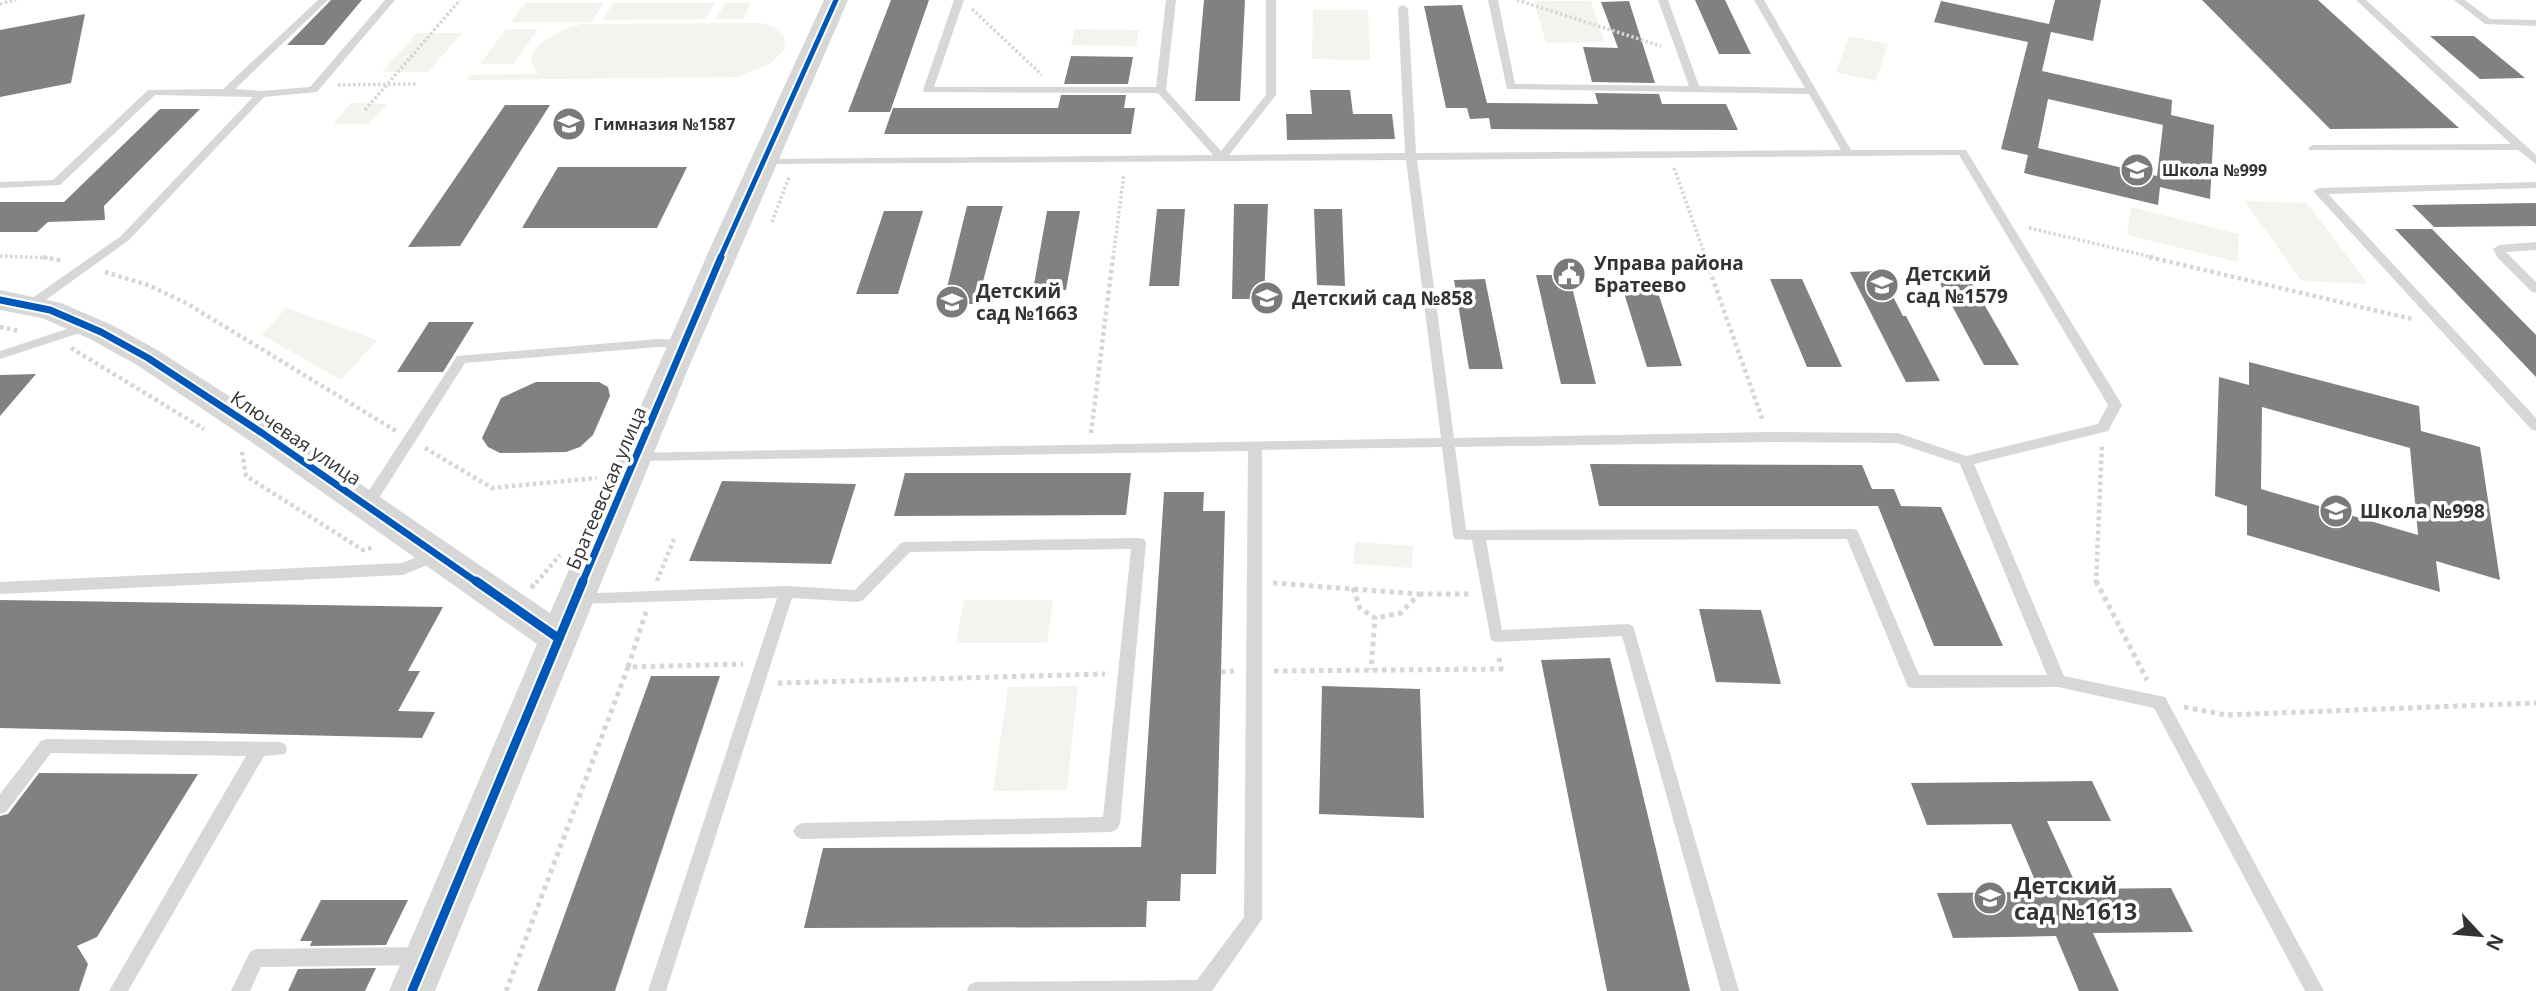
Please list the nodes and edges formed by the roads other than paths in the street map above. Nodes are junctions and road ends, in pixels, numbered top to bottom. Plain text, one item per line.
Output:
1 (323, 0) edge
2 (390, 0) edge
3 (836, 0) edge
4 (959, 0) edge
5 (1171, 0) edge
6 (1270, 0) edge
7 (1493, 0) edge
8 (1663, 0) edge
9 (1759, 0) edge
10 (2361, 0) edge
11 (2459, 0) edge
12 (1403, 8) dead end
13 (2536, 23) edge
14 (1695, 89) junction
15 (1161, 90) junction
16 (1810, 91) junction
17 (226, 92) junction
18 (261, 94) junction
19 (2521, 147) junction
20 (2313, 148) dead end
21 (1848, 153) junction
22 (1411, 157) junction
23 (1221, 158) junction
24 (2536, 161) edge
25 (763, 162) junction
26 (0, 185) edge
27 (2536, 185) edge
28 (2536, 246) edge
29 (2536, 289) edge
30 (16, 302) edge
31 (88, 326) junction
32 (685, 344) junction
33 (0, 355) edge
34 (2536, 426) edge
35 (1447, 442) junction
36 (1255, 445) junction
37 (637, 456) junction
38 (1966, 461) junction
39 (367, 505) junction
40 (1478, 535) junction
41 (438, 555) junction
42 (0, 588) edge
43 (786, 592) junction
44 (575, 598) junction
45 (558, 638) junction
46 (2059, 681) junction
47 (259, 749) junction
48 (279, 749) dead end
49 (0, 807) edge
50 (802, 831) dead end
51 (419, 974) edge
52 (1202, 990) edge
53 (118, 991) edge
54 (240, 991) edge
55 (657, 991) edge
56 (976, 991) edge
57 (1730, 991) edge
58 (2315, 991) edge

1 - 17 lane
2 - 18 lane
3 - 25 street, Братеевская улица
4 - 15 lane
5 - 15 lane
6 - 23 lane
7 - 14 lane
8 - 14 lane
9 - 16 lane
10 - 19 lane
11 - 13 lane
12 - 22 lane
14 - 16 lane
15 - 23 lane
16 - 21 lane
17 - 18 lane
17 - 26 lane
18 - 30 lane
19 - 20 lane
19 - 24 lane
21 - 22 lane
21 - 38 lane
22 - 23 lane
22 - 35 lane
23 - 25 lane
25 - 32 street, Братеевская улица
27 - 34 lane
28 - 29 lane
30 - 31 street, Ключевая улица
31 - 33 lane
31 - 39 street, Ключевая улица
32 - 37 street, Братеевская улица
32 - 39 lane
35 - 36 lane
35 - 38 lane
35 - 40 lane
36 - 37 lane
36 - 52 lane
37 - 44 street, Братеевская улица
38 - 46 lane
39 - 41 street, Ключевая улица
40 - 46 lane
40 - 57 lane
41 - 42 lane
41 - 45 street, Ключевая улица
43 - 44 lane
43 - 50 lane
43 - 55 lane
44 - 45 street, Братеевская улица
45 - 51 street, Братеевская улица
46 - 58 lane
47 - 48 lane
47 - 49 lane
47 - 53 lane
51 - 54 lane
52 - 56 lane

